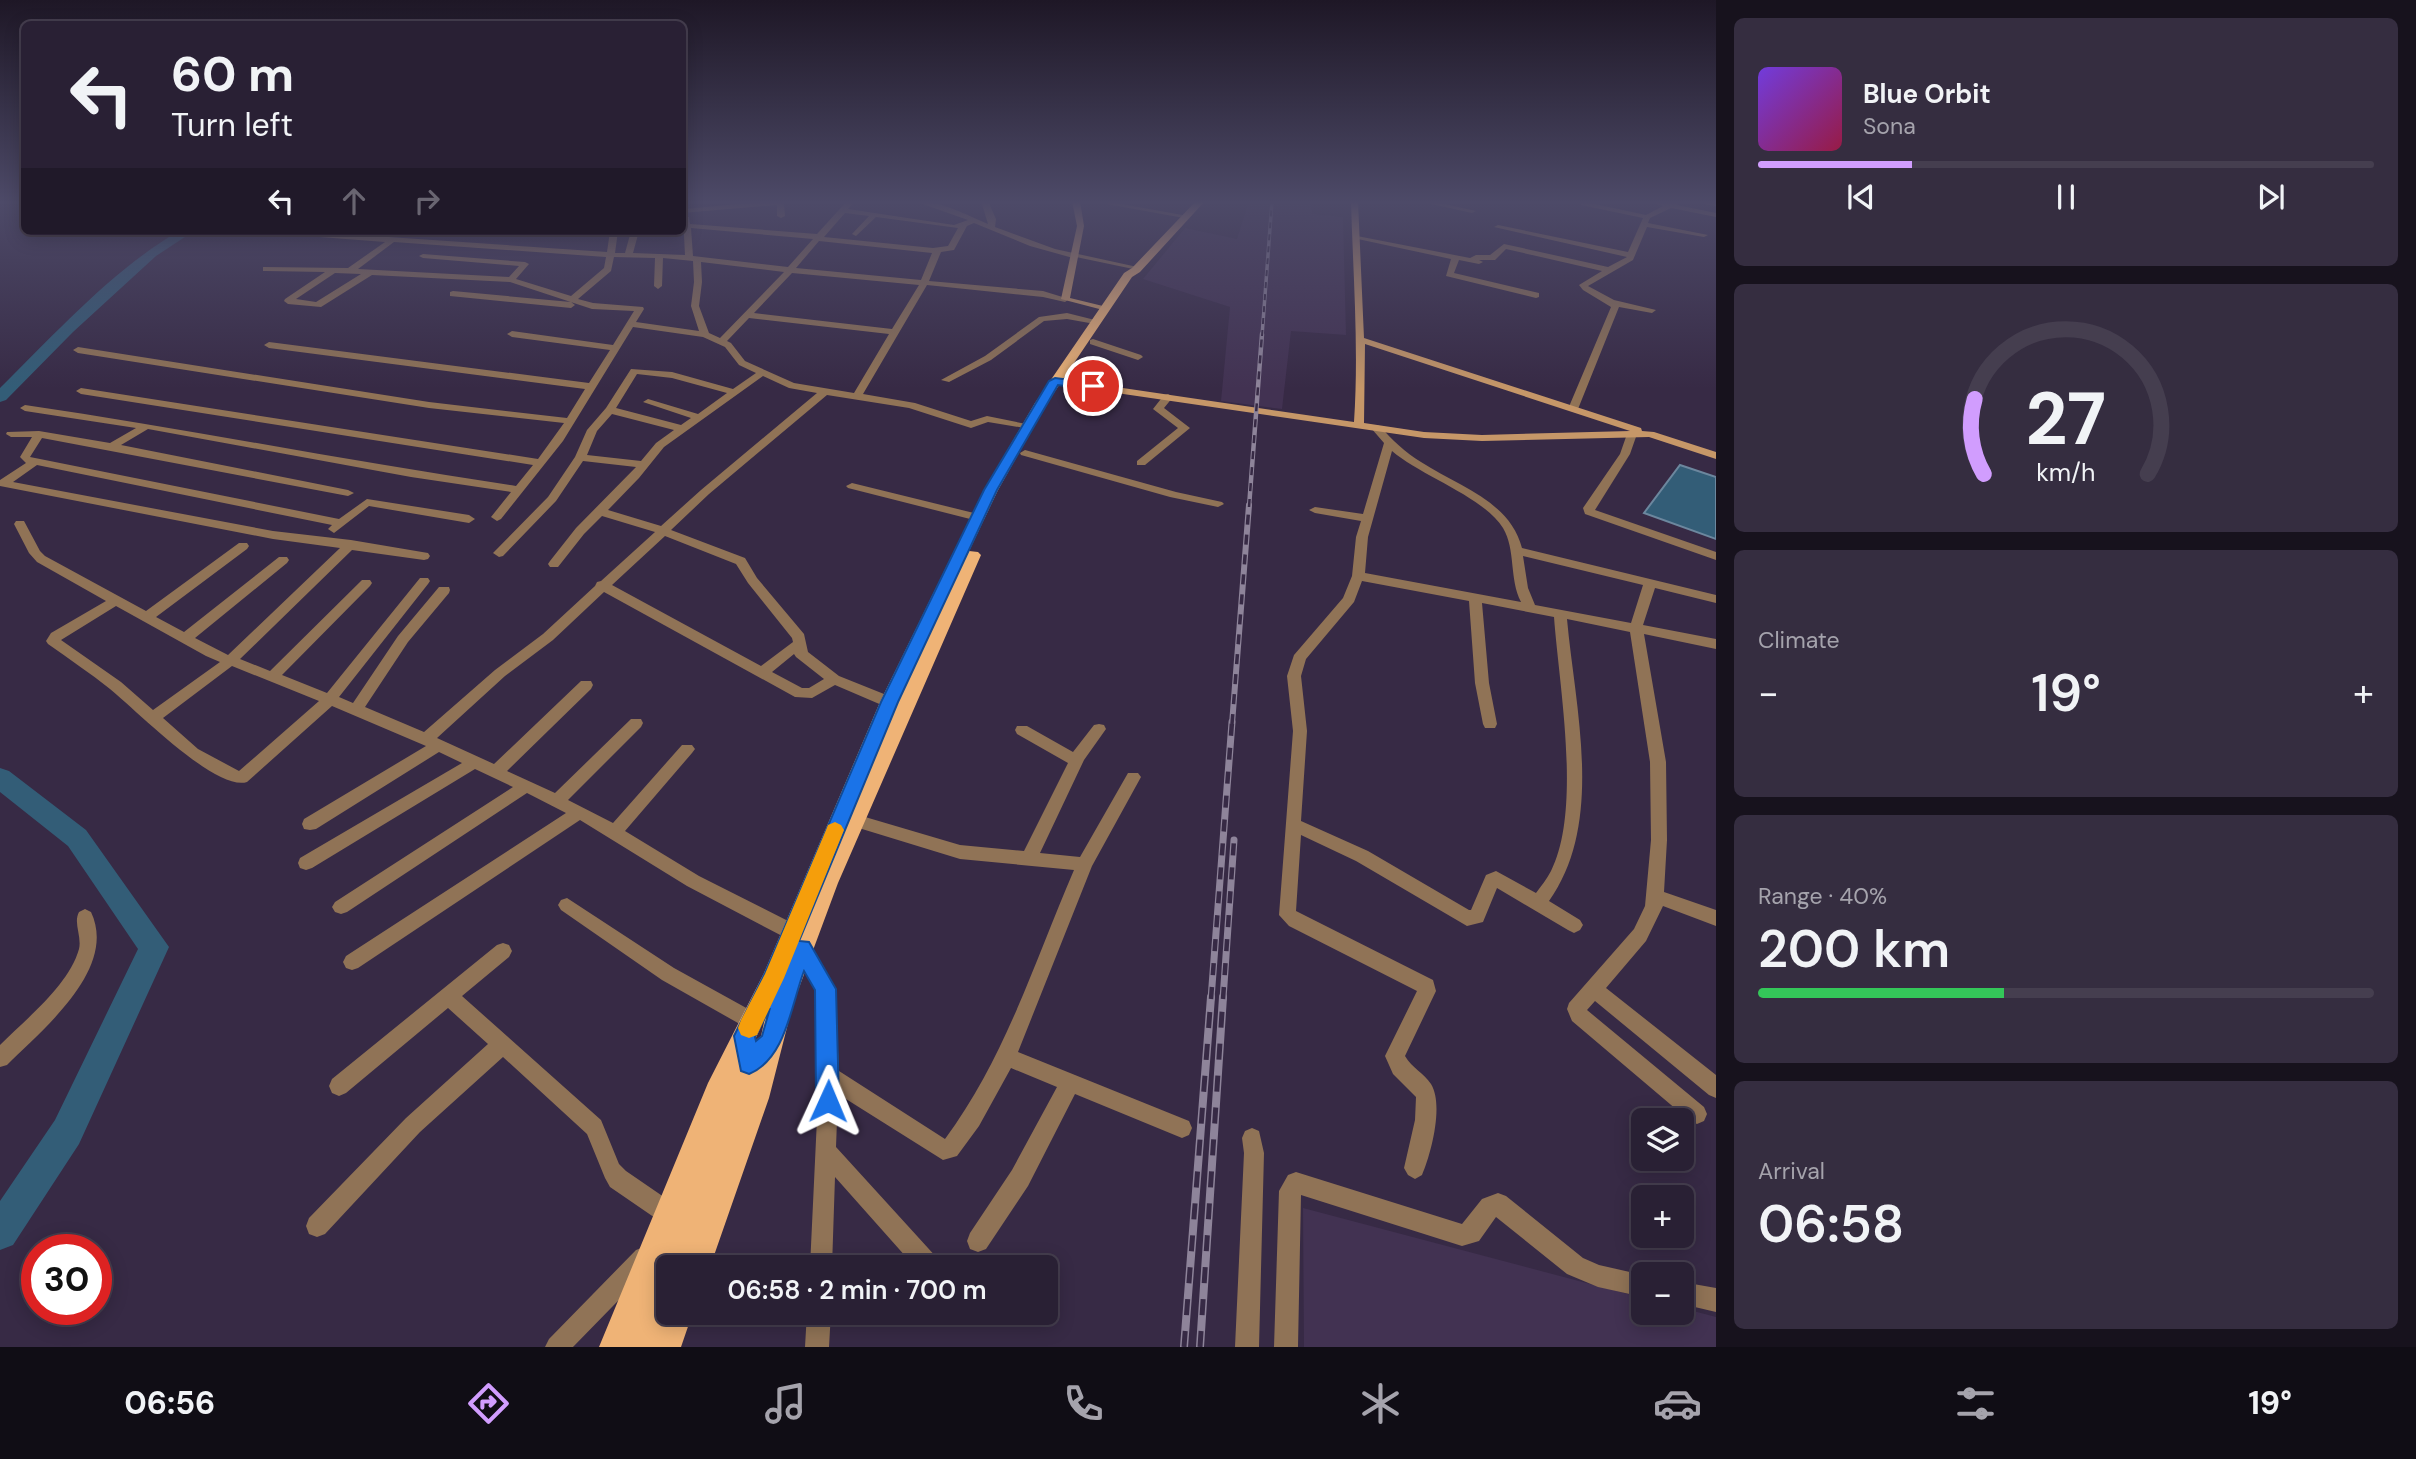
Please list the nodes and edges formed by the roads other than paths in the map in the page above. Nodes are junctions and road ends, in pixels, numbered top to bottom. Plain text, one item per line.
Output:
1 (360, 264) edge
2 (450, 264) edge
3 (523, 264) edge
4 (608, 264) edge
5 (659, 264) edge
6 (694, 264) edge
7 (736, 264) edge
8 (796, 264) edge
9 (931, 264) edge
10 (1072, 264) edge
11 (1114, 264) edge
12 (1142, 264) edge
13 (1358, 264) edge
14 (1453, 264) edge
15 (1487, 264) edge
16 (1582, 264) edge
17 (1619, 264) edge
18 (1496, 266) dead end
19 (1137, 269) junction
20 (266, 270) dead end
21 (333, 270) junction
22 (790, 270) junction
23 (1609, 270) junction
24 (350, 271) junction
25 (370, 272) junction
26 (438, 275) junction
27 (510, 280) junction
28 (923, 283) junction
29 (658, 286) dead end
30 (453, 294) dead end
31 (1536, 295) dead end
32 (1065, 299) junction
33 (572, 300) junction
34 (1614, 303) junction
35 (592, 306) junction
36 (1652, 310) dead end
37 (747, 315) junction
38 (1099, 315) junction
39 (632, 324) junction
40 (895, 332) junction
41 (512, 334) dead end
42 (705, 335) junction
43 (1359, 339) junction
44 (721, 342) junction
45 (1093, 342) junction
46 (269, 345) dead end
47 (616, 348) junction
48 (78, 350) dead end
49 (1138, 357) dead end
50 (762, 373) junction
51 (946, 380) dead end
52 (1062, 382) junction
53 (593, 387) junction
54 (81, 391) dead end
55 (735, 392) junction
56 (822, 393) junction
57 (857, 396) junction
58 (1168, 397) junction
59 (648, 402) dead end
60 (25, 408) dead end
61 (1573, 409) junction
62 (610, 410) junction
63 (698, 417) junction
64 (570, 421) junction
65 (146, 426) junction
66 (1359, 426) junction
67 (1027, 427) junction
68 (1376, 428) junction
69 (682, 429) junction
70 (11, 434) dead end
71 (1632, 434) junction
72 (39, 435) junction
73 (1650, 435) junction
74 (1388, 445) junction
75 (111, 447) junction
76 (1026, 453) junction
77 (1716, 456) edge
78 (580, 457) junction
79 (35, 462) junction
80 (540, 463) junction
81 (1141, 463) dead end
82 (644, 465) junction
83 (852, 486) dead end
84 (519, 489) junction
85 (348, 493) dead end
86 (1218, 504) dead end
87 (1315, 510) dead end
88 (602, 512) junction
89 (497, 517) dead end
90 (978, 517) junction
91 (469, 519) dead end
92 (1367, 519) junction
93 (341, 523) junction
94 (20, 524) dead end
95 (662, 530) junction
96 (321, 540) junction
97 (351, 544) junction
98 (243, 546) dead end
99 (1517, 551) junction
100 (499, 553) dead end
101 (424, 556) dead end
102 (1716, 556) edge
103 (283, 560) dead end
104 (554, 564) dead end
105 (1358, 576) junction
106 (424, 581) dead end
107 (1651, 582) junction
108 (366, 583) dead end
109 (601, 585) junction
110 (444, 590) dead end
111 (1475, 599) junction
112 (1716, 599) edge
113 (115, 601) junction
114 (1531, 608) junction
115 (1560, 614) junction
116 (146, 618) junction
117 (1636, 627) junction
118 (185, 639) junction
119 (799, 644) junction
120 (1716, 644) edge
121 (230, 661) junction
122 (761, 673) junction
123 (271, 678) junction
124 (834, 679) junction
125 (586, 685) dead end
126 (330, 699) junction
127 (889, 702) junction
128 (356, 709) junction
129 (153, 718) junction
130 (636, 723) dead end
131 (1490, 724) dead end
132 (1099, 729) dead end
133 (1022, 730) dead end
134 (433, 742) junction
135 (687, 749) dead end
136 (1076, 759) junction
137 (475, 762) junction
138 (496, 772) junction
139 (1133, 777) dead end
140 (526, 786) junction
141 (556, 802) junction
142 (579, 813) junction
143 (855, 820) junction
144 (310, 824) dead end
145 (1293, 824) junction
146 (614, 832) junction
147 (1029, 859) junction
148 (306, 863) dead end
149 (1085, 864) junction
150 (1655, 896) junction
151 (1539, 902) junction
152 (568, 905) dead end
153 (341, 907) dead end
154 (85, 917) dead end
155 (1716, 919) edge
156 (1574, 925) dead end
157 (797, 940) junction
158 (503, 951) dead end
159 (352, 962) dead end
160 (1594, 989) junction
161 (449, 996) junction
162 (748, 1029) junction
163 (771, 1042) junction
164 (503, 1044) junction
165 (1005, 1056) junction
166 (0, 1058) edge
167 (749, 1063) junction
168 (829, 1076) junction
169 (1070, 1083) junction
170 (339, 1086) dead end
171 (1716, 1088) edge
172 (1697, 1114) dead end
173 (1182, 1128) dead end
174 (1252, 1138) dead end
175 (825, 1151) junction
176 (1415, 1168) dead end
177 (669, 1213) junction
178 (317, 1226) dead end
179 (978, 1241) dead end
180 (664, 1255) edge
181 (665, 1255) edge
182 (700, 1255) edge
183 (821, 1255) edge
184 (919, 1255) edge
185 (656, 1263) edge
186 (656, 1272) edge
187 (1631, 1283) edge
188 (1694, 1295) edge
189 (1716, 1300) edge
190 (656, 1312) edge
191 (674, 1325) edge
192 (818, 1325) edge
193 (557, 1347) edge
194 (614, 1347) edge
195 (643, 1347) edge
196 (666, 1347) edge
197 (817, 1347) edge
198 (1247, 1347) edge
199 (1286, 1347) edge

1 - 24 street
2 - 26 street
3 - 27 street
4 - 33 street
5 - 29 street
6 - 42 street
7 - 22 street
8 - 22 street
9 - 28 street
10 - 32 street
11 - 19 street
12 - 19 main road
13 - 43 street
14 - 31 street
15 - 18 street
16 - 23 street
17 - 23 street
19 - 38 main road
19 - 45 main road
20 - 21 street
21 - 24 street
21 - 25 street
22 - 28 street
22 - 37 street
23 - 34 street
24 - 25 street
25 - 26 street
26 - 27 street
27 - 33 street
28 - 32 street
28 - 40 street
30 - 35 street
32 - 38 street
33 - 35 street
34 - 36 street
34 - 61 street
35 - 39 street
37 - 40 street
37 - 44 street
38 - 51 street
38 - 52 main road
39 - 42 street
39 - 47 street
40 - 57 street
41 - 47 street
42 - 44 street
43 - 61 street
43 - 66 street
44 - 50 street
45 - 49 street
45 - 52 main road
46 - 53 street
47 - 53 street
48 - 64 street
50 - 55 street
50 - 56 street
52 - 58 street
52 - 67 main road
52 - 76 main road
53 - 64 street
54 - 80 street
55 - 62 street
55 - 63 street
56 - 57 street
56 - 95 street
57 - 67 street
58 - 66 street
58 - 81 street
59 - 63 street
60 - 65 street
61 - 73 street
62 - 69 street
62 - 78 street
63 - 69 street
64 - 80 street
65 - 75 street
65 - 84 street
66 - 68 street
67 - 90 main road
68 - 71 street
68 - 74 street
69 - 82 street
70 - 72 street
71 - 73 street
71 - 102 street
72 - 75 street
72 - 79 street
73 - 77 street
74 - 92 street
74 - 99 street
75 - 85 street
76 - 86 street
76 - 143 main road
78 - 82 street
78 - 100 street
79 - 93 street
79 - 96 street
80 - 84 street
82 - 88 street
83 - 90 street
84 - 89 street
87 - 92 street
88 - 95 street
88 - 104 street
90 - 127 main road
91 - 93 street
92 - 105 street
93 - 96 street
94 - 113 street
95 - 109 street
95 - 119 street
96 - 97 street
97 - 101 street
97 - 121 street
98 - 116 street
99 - 107 street
99 - 114 street
103 - 118 street
105 - 111 street
105 - 145 street
106 - 126 street
107 - 112 street
107 - 117 street
108 - 123 street
109 - 122 street
109 - 134 street
110 - 128 street
111 - 114 street
111 - 131 street
113 - 116 street
113 - 129 street
114 - 115 street
115 - 117 street
115 - 151 street
116 - 118 street
117 - 120 street
117 - 150 street
118 - 121 street
119 - 122 street
119 - 124 street
121 - 123 street
121 - 129 street
122 - 124 street
123 - 126 street
124 - 127 street
125 - 138 street
126 - 128 street
126 - 129 street
127 - 157 main road
128 - 134 street
130 - 141 street
132 - 136 street
133 - 136 street
134 - 137 street
134 - 144 street
135 - 146 street
136 - 147 street
137 - 138 street
137 - 148 street
138 - 140 street
139 - 149 street
140 - 141 street
140 - 153 street
141 - 142 street
142 - 146 street
142 - 159 street
143 - 147 street
143 - 157 main road
145 - 151 street
145 - 176 street
146 - 157 street
147 - 149 street
149 - 165 street
150 - 155 street
150 - 160 street
151 - 156 street
152 - 162 street
154 - 166 street
157 - 162 main road
157 - 163 main road
157 - 168 street
158 - 161 street
160 - 171 street
160 - 172 street
161 - 164 street
161 - 170 street
162 - 167 main road
162 - 177 main road
163 - 167 main road
163 - 182 main road
164 - 177 street
164 - 178 street
165 - 168 street
165 - 169 street
167 - 181 main road
168 - 175 street
169 - 173 street
169 - 179 street
174 - 198 street
175 - 183 street
175 - 184 street
177 - 180 main road
185 - 193 street
186 - 194 main road
187 - 199 street
188 - 189 street
190 - 195 main road
191 - 196 main road
192 - 197 street

